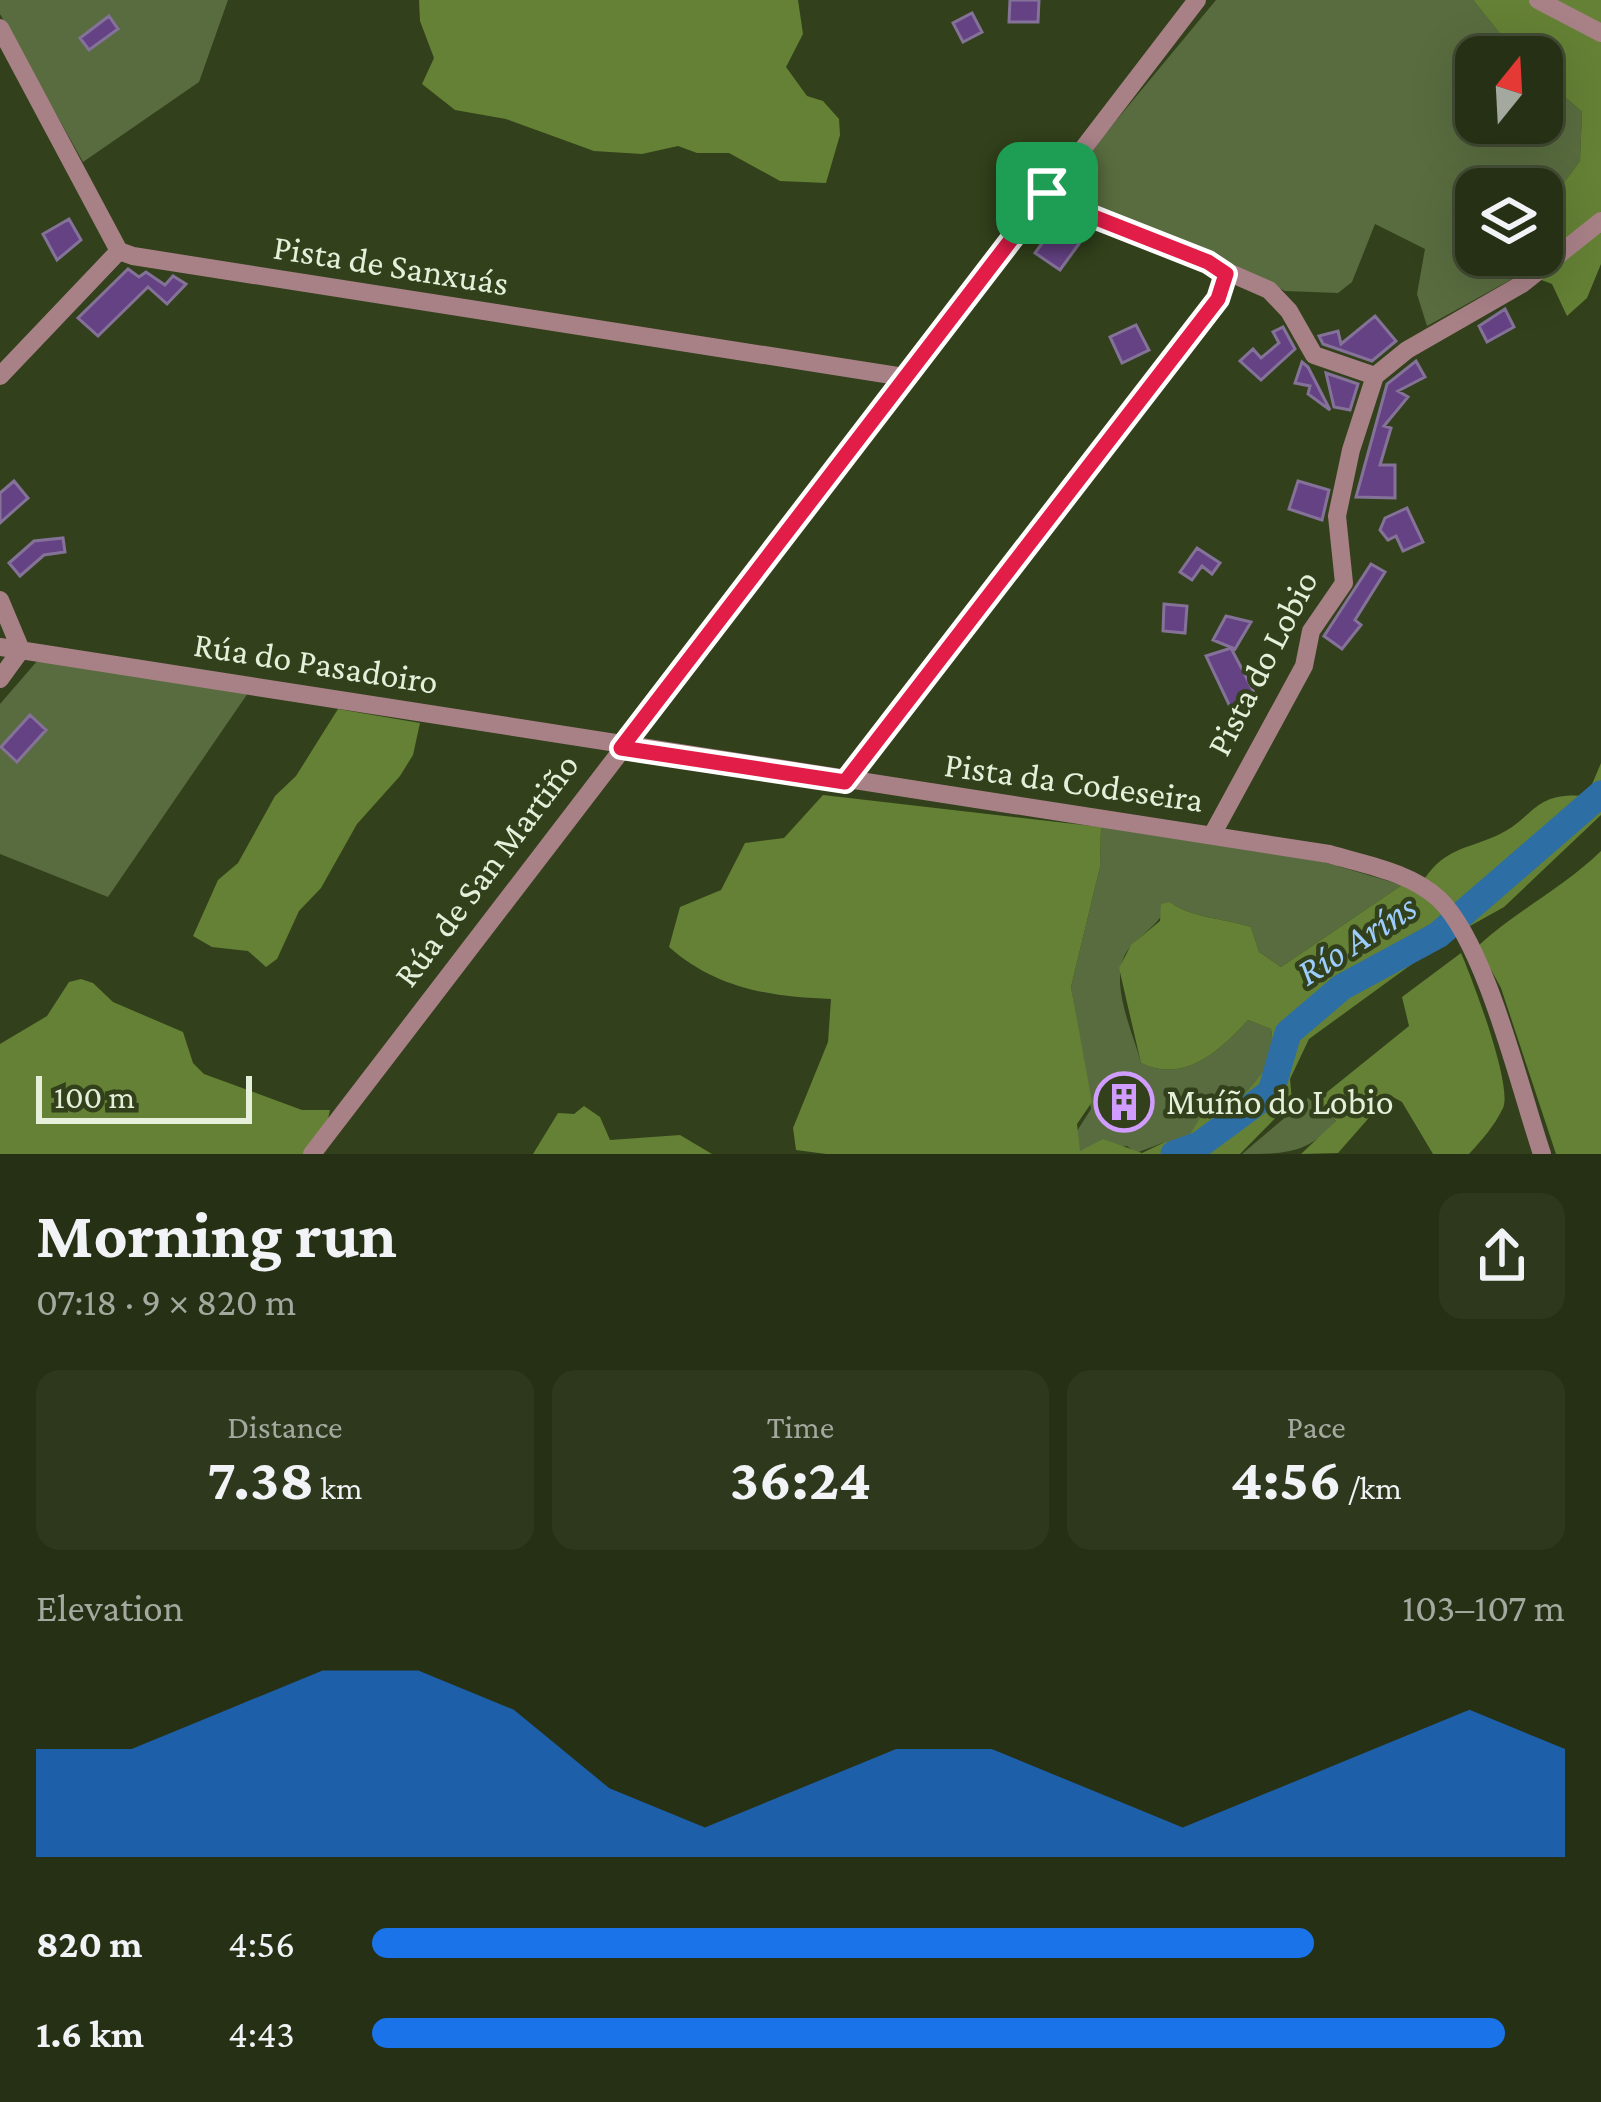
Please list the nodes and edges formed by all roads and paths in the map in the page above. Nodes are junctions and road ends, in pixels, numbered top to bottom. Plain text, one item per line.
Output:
1 (1197, 0) edge
2 (1538, 0) edge
3 (0, 28) edge
4 (1601, 33) edge
5 (1047, 193) junction
6 (1601, 220) edge
7 (119, 251) junction
8 (1226, 274) junction
9 (0, 376) edge
10 (1375, 376) junction
11 (904, 377) junction
12 (0, 600) edge
13 (0, 646) edge
14 (21, 650) junction
15 (0, 679) edge
16 (621, 748) junction
17 (845, 782) junction
18 (1212, 835) junction
19 (312, 1154) edge
20 (1542, 1154) edge

1 - 5 street, Rúa de San Martiño
2 - 4 street
3 - 7 street
5 - 8 street
5 - 11 street, Rúa de San Martiño
6 - 10 street
7 - 9 street
7 - 11 street, Pista de Sanxuás
8 - 10 street
8 - 17 street
10 - 18 street, Pista do Lobio
11 - 16 street, Rúa de San Martiño
12 - 14 street
13 - 14 street, Rúa do Pasadoiro
14 - 15 street
14 - 16 street, Rúa do Pasadoiro
16 - 17 street, Pista da Codeseira
16 - 19 street, Rúa de San Martiño
17 - 18 street, Pista da Codeseira
18 - 20 street, Pista da Codeseira

